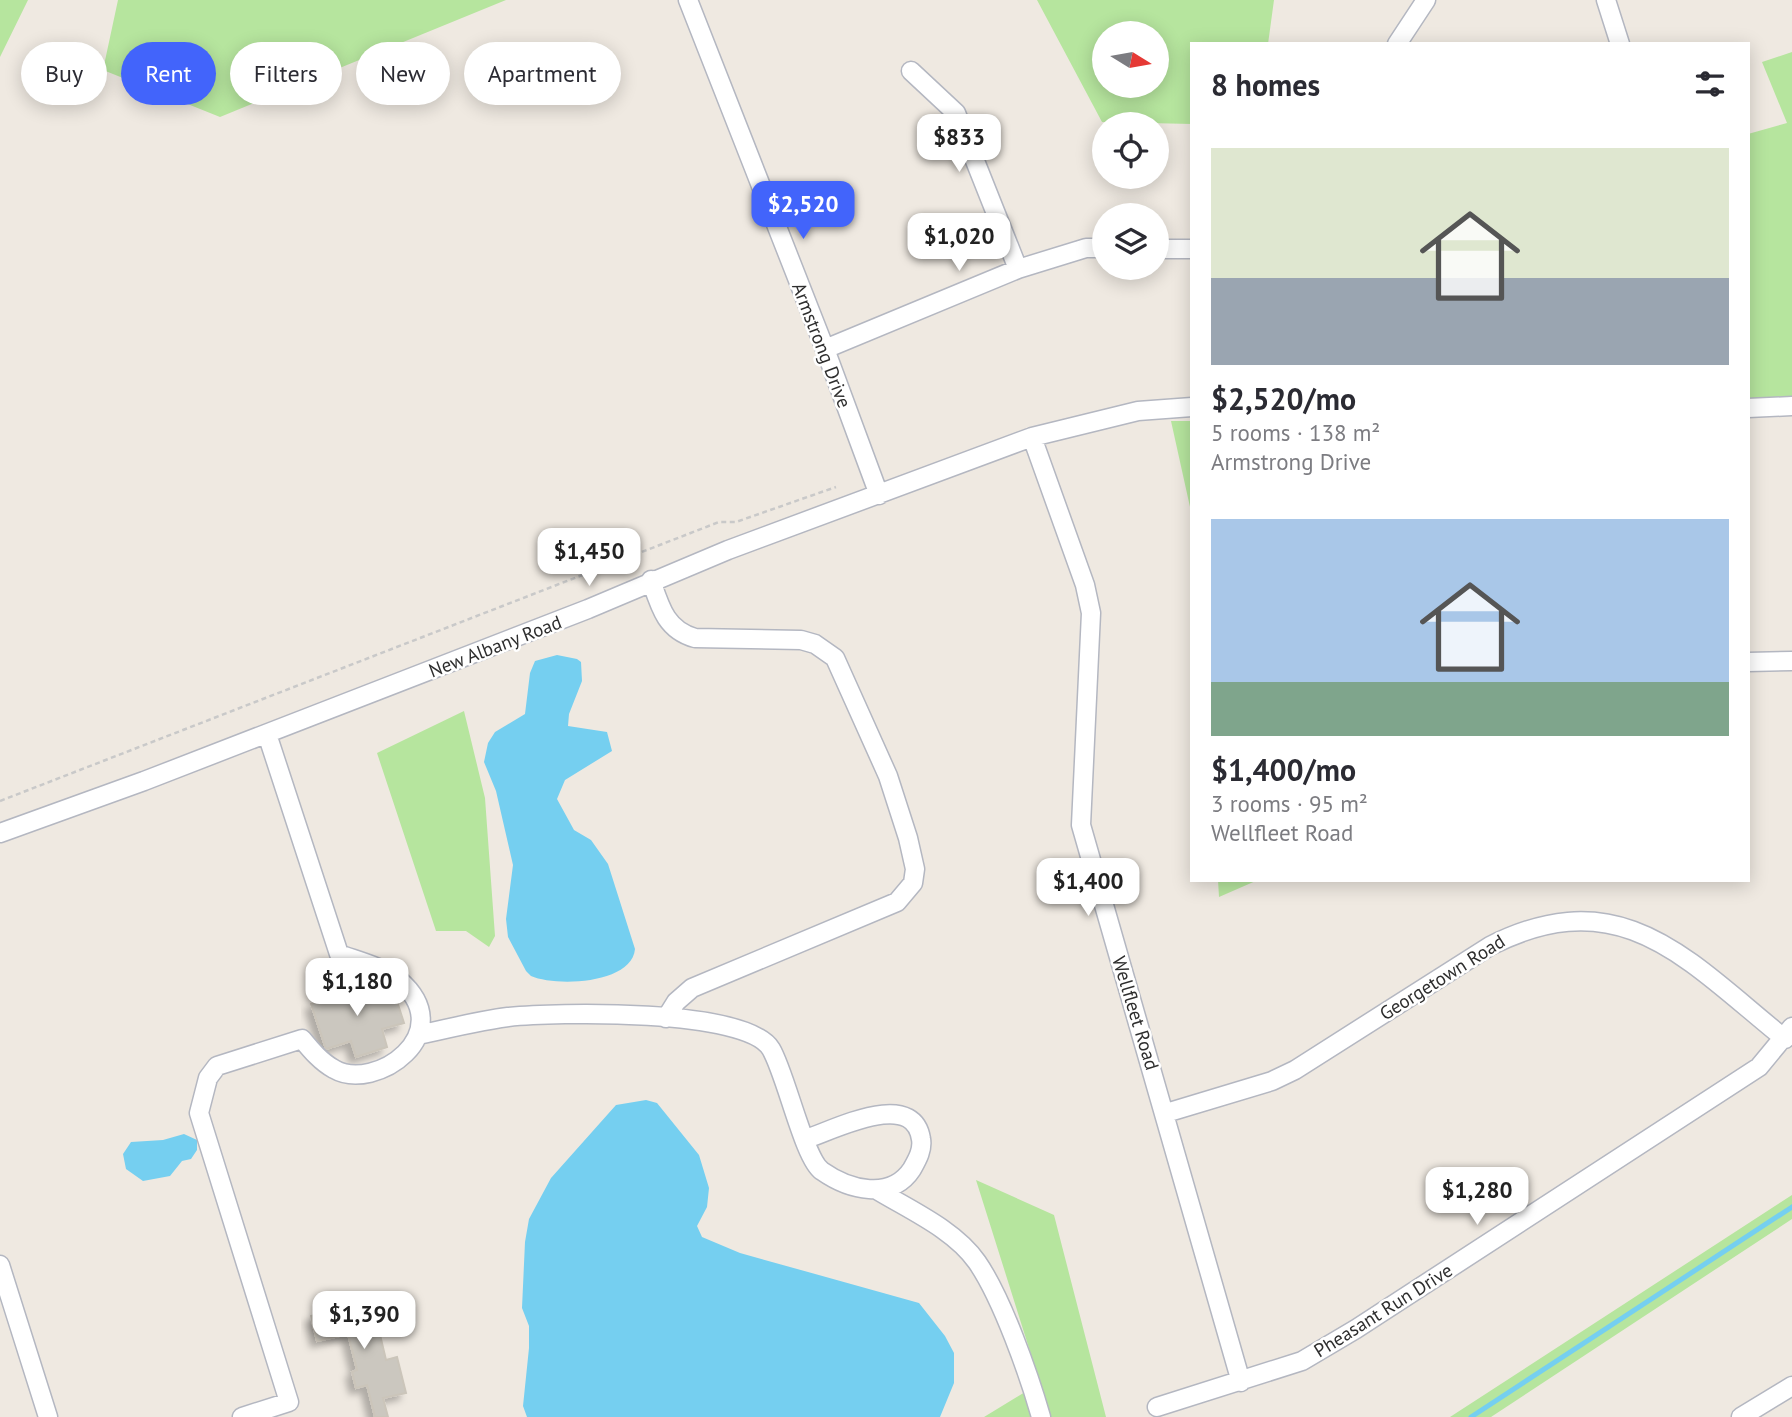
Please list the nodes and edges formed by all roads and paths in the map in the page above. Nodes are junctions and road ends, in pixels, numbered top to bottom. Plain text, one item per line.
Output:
1 (688, 0) edge
2 (1426, 0) edge
3 (1606, 0) edge
4 (1398, 42) edge
5 (1619, 42) edge
6 (911, 71) dead end
7 (1092, 248) edge
8 (1169, 248) edge
9 (1190, 249) edge
10 (1018, 269) junction
11 (825, 349) junction
12 (1792, 406) edge
13 (1190, 407) edge
14 (1750, 408) edge
15 (1031, 437) junction
16 (835, 487) dead end
17 (879, 495) junction
18 (651, 580) junction
19 (1792, 661) edge
20 (1750, 662) edge
21 (267, 734) junction
22 (0, 801) edge
23 (0, 833) edge
24 (666, 1017) junction
25 (1788, 1033) edge
26 (419, 1035) junction
27 (1166, 1113) junction
28 (806, 1139) junction
29 (877, 1190) junction
30 (0, 1265) edge
31 (1241, 1382) junction
32 (1792, 1385) edge
33 (1157, 1407) dead end
34 (48, 1417) edge
35 (243, 1417) edge
36 (1041, 1417) edge
37 (1741, 1417) edge

1 - 11 street, Armstrong Drive
2 - 4 street
3 - 5 street
6 - 10 street
7 - 10 street
8 - 9 street
10 - 11 street
11 - 17 street, Armstrong Drive
12 - 14 street
13 - 15 street, New Albany Road
15 - 17 street, New Albany Road
15 - 27 street, Wellfleet Road
16 - 22 path
17 - 18 street, New Albany Road
18 - 21 street, New Albany Road
18 - 24 street
19 - 20 street
21 - 23 street, New Albany Road
21 - 26 street
24 - 26 street
24 - 28 street
25 - 27 street, Georgetown Road
25 - 31 street, Pheasant Run Drive
26 - 35 street
27 - 31 street, Wellfleet Road
28 - 29 street
28 - 29 street
29 - 36 street
30 - 34 street
31 - 33 street, Pheasant Run Drive
32 - 37 street

